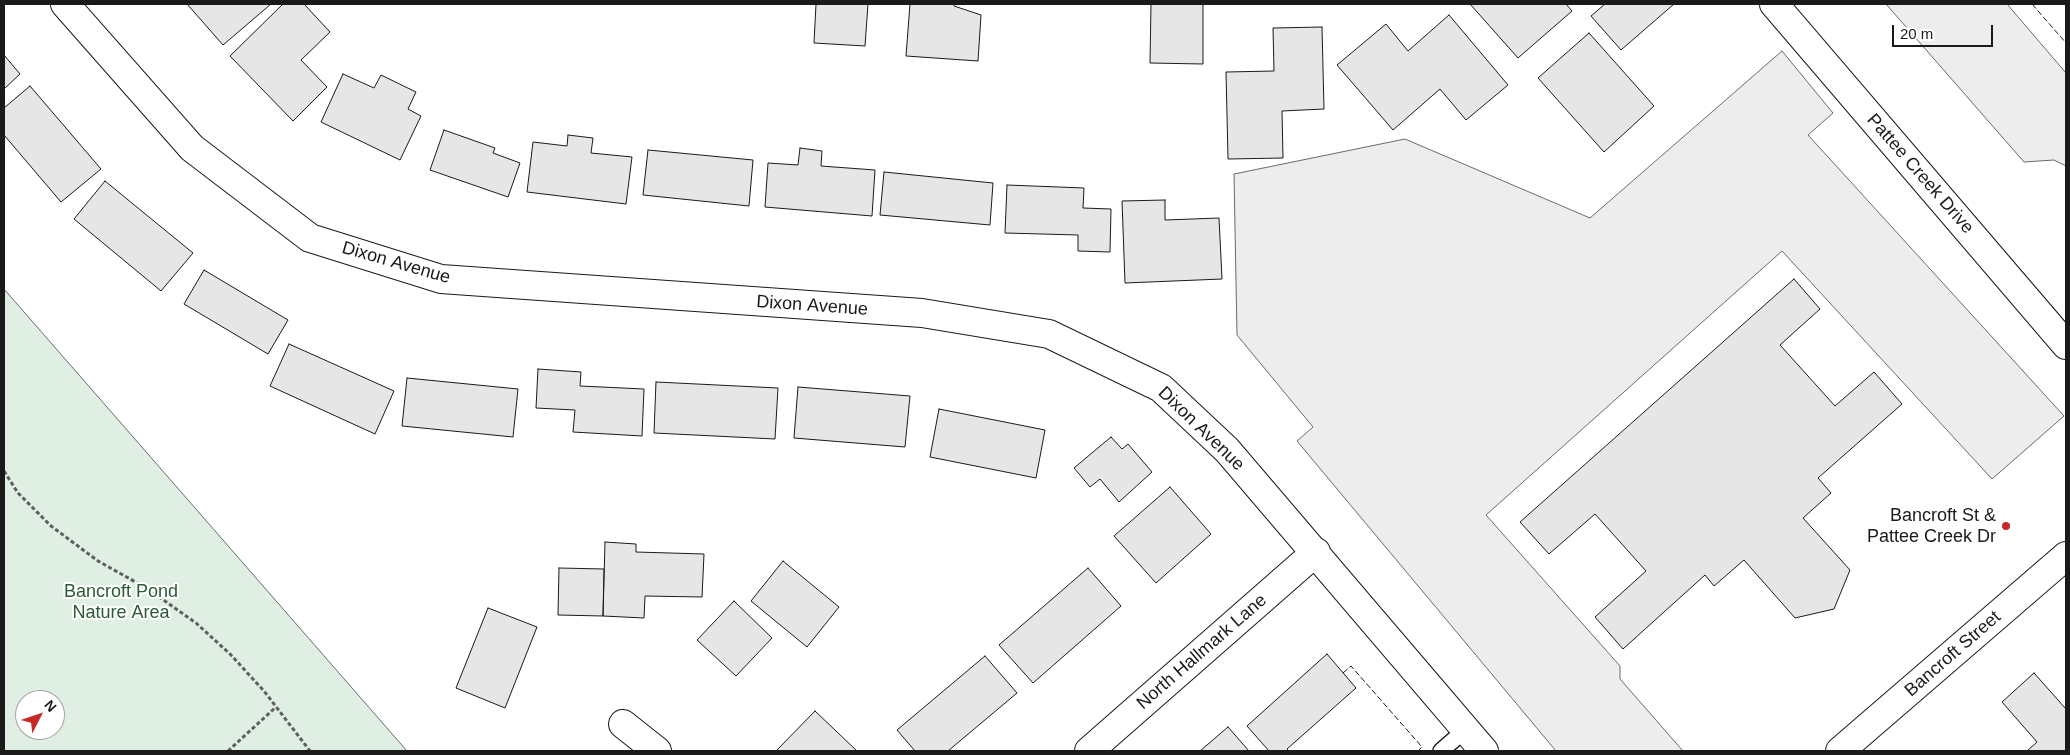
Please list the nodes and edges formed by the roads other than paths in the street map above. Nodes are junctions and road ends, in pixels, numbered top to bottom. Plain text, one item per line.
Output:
1 (65, 4) edge
2 (1774, 4) edge
3 (2066, 345) edge
4 (1316, 552) junction
5 (2066, 556) edge
6 (623, 724) dead end
7 (1465, 730) junction
8 (657, 751) edge
9 (1089, 751) edge
10 (1440, 751) edge
11 (1484, 751) edge
12 (1840, 751) edge

1 - 4 street, Dixon Avenue
2 - 3 street, Pattee Creek Drive
4 - 7 street, Dixon Avenue
4 - 9 street, North Hallmark Lane
5 - 12 street, Bancroft Street
6 - 8 street
7 - 10 lane
7 - 11 street, Dixon Avenue

